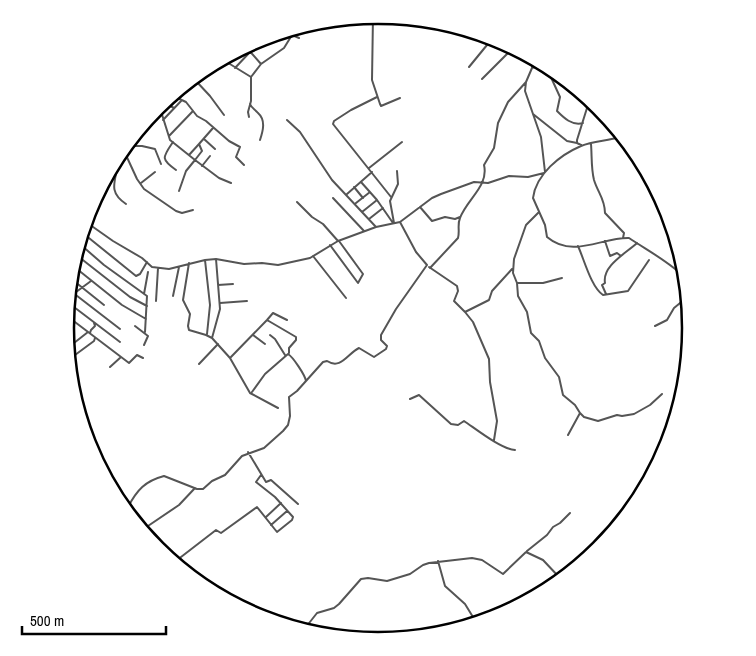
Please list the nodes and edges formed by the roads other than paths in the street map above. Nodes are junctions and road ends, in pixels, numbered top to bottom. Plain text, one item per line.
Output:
1 (373, 24) edge
2 (294, 36) edge
3 (291, 37) edge
4 (299, 38) dead end
5 (487, 44) edge
6 (250, 52) joint
7 (507, 53) edge
8 (229, 63) edge
9 (261, 64) junction
10 (469, 67) dead end
11 (236, 68) junction
12 (532, 68) edge
13 (251, 77) junction
14 (551, 78) edge
15 (482, 79) dead end
16 (526, 82) junction
17 (198, 83) edge
18 (377, 97) junction
19 (178, 98) edge
20 (400, 98) dead end
21 (182, 100) junction
22 (250, 104) junction
23 (170, 106) edge
24 (174, 108) junction
25 (588, 108) edge
26 (193, 111) junction
27 (162, 114) edge
28 (533, 114) junction
29 (224, 116) dead end
30 (249, 117) dead end
31 (163, 120) junction
32 (287, 120) dead end
33 (582, 123) junction
34 (214, 127) junction
35 (169, 137) junction
36 (615, 138) edge
37 (204, 139) junction
38 (260, 140) dead end
39 (173, 142) junction
40 (402, 142) dead end
41 (577, 143) junction
42 (199, 144) junction
43 (591, 144) junction
44 (583, 145) junction
45 (135, 146) edge
46 (215, 149) dead end
47 (189, 155) junction
48 (210, 156) dead end
49 (127, 157) edge
50 (195, 160) junction
51 (161, 164) dead end
52 (244, 165) dead end
53 (202, 166) junction
54 (369, 168) junction
55 (176, 170) dead end
56 (155, 172) dead end
57 (372, 172) junction
58 (397, 172) dead end
59 (544, 172) junction
60 (115, 176) edge
61 (361, 182) junction
62 (483, 182) junction
63 (140, 183) junction
64 (232, 183) dead end
65 (354, 187) junction
66 (179, 191) dead end
67 (370, 192) junction
68 (346, 194) junction
69 (391, 197) junction
70 (333, 198) dead end
71 (363, 198) junction
72 (377, 200) junction
73 (297, 202) dead end
74 (355, 203) junction
75 (126, 204) dead end
76 (420, 207) junction
77 (383, 208) junction
78 (193, 210) dead end
79 (362, 212) junction
80 (538, 212) junction
81 (460, 218) junction
82 (368, 219) junction
83 (400, 222) junction
84 (394, 223) junction
85 (92, 226) edge
86 (376, 227) junction
87 (364, 231) junction
88 (88, 237) edge
89 (624, 238) junction
90 (338, 241) junction
91 (606, 242) junction
92 (637, 243) junction
93 (330, 245) junction
94 (578, 246) junction
95 (85, 247) edge
96 (313, 256) junction
97 (622, 257) junction
98 (82, 259) edge
99 (216, 259) junction
100 (205, 260) junction
101 (649, 260) dead end
102 (147, 262) junction
103 (188, 263) junction
104 (179, 266) junction
105 (429, 266) junction
106 (158, 268) junction
107 (512, 269) junction
108 (676, 270) edge
109 (80, 271) edge
110 (148, 272) dead end
111 (562, 278) dead end
112 (91, 281) junction
113 (517, 282) junction
114 (77, 284) edge
115 (233, 284) dead end
116 (218, 285) junction
117 (82, 288) junction
118 (76, 292) edge
119 (144, 294) junction
120 (606, 294) junction
121 (75, 296) edge
122 (172, 296) dead end
123 (346, 298) dead end
124 (156, 301) dead end
125 (247, 301) dead end
126 (681, 302) edge
127 (220, 303) junction
128 (104, 305) dead end
129 (146, 306) junction
130 (74, 307) edge
131 (465, 312) junction
132 (146, 319) junction
133 (267, 320) junction
134 (286, 320) dead end
135 (74, 321) edge
136 (94, 323) junction
137 (135, 326) dead end
138 (654, 326) dead end
139 (120, 329) dead end
140 (144, 332) junction
141 (89, 333) junction
142 (206, 335) junction
143 (253, 335) junction
144 (270, 335) dead end
145 (95, 338) junction
146 (212, 338) junction
147 (120, 342) dead end
148 (74, 343) dead end
149 (218, 344) junction
150 (265, 344) dead end
151 (144, 345) dead end
152 (289, 354) junction
153 (75, 355) dead end
154 (285, 355) junction
155 (121, 358) junction
156 (143, 358) dead end
157 (230, 358) junction
158 (199, 364) dead end
159 (110, 367) dead end
160 (306, 381) junction
161 (251, 393) junction
162 (662, 394) dead end
163 (410, 399) dead end
164 (278, 408) dead end
165 (580, 413) junction
166 (568, 435) dead end
167 (494, 440) junction
168 (515, 450) dead end
169 (248, 452) junction
170 (260, 475) junction
171 (195, 488) junction
172 (130, 503) edge
173 (280, 503) junction
174 (298, 504) dead end
175 (287, 511) junction
176 (570, 513) dead end
177 (265, 517) junction
178 (271, 525) junction
179 (147, 527) edge
180 (526, 552) junction
181 (181, 557) dead end
182 (438, 561) junction
183 (557, 574) edge
184 (473, 617) edge
185 (308, 624) edge

1 - 18 street
2 - 4 street
3 - 9 street
5 - 10 street
6 - 9 street
6 - 11 street
7 - 15 street
8 - 11 street
9 - 13 street
11 - 13 street
12 - 16 street
13 - 22 street
14 - 33 street
16 - 28 street
16 - 62 street
17 - 29 street
18 - 20 street
18 - 54 street
19 - 21 street
21 - 24 street
21 - 26 street
22 - 30 street
22 - 38 street
23 - 24 street
24 - 31 street
25 - 33 street
26 - 34 street
26 - 35 street
27 - 31 street
28 - 41 street
28 - 59 street
31 - 35 street
32 - 68 street
33 - 41 street
34 - 37 street
34 - 52 street
35 - 39 street
36 - 43 street
37 - 42 street
37 - 46 street
39 - 47 street
39 - 55 street
40 - 54 street
41 - 44 street
42 - 47 street
42 - 50 street
43 - 44 street
43 - 89 street
44 - 59 street
45 - 51 street
47 - 50 street
48 - 53 street
49 - 63 street
50 - 53 street
50 - 66 street
53 - 64 street
54 - 57 street
56 - 63 street
57 - 61 street
57 - 69 street
58 - 69 street
59 - 62 street
59 - 80 street
60 - 75 street
61 - 65 street
61 - 67 street
62 - 76 street
62 - 81 street
63 - 78 street
65 - 68 street
65 - 71 street
67 - 71 street
67 - 72 street
68 - 74 street
69 - 84 street
70 - 87 street
71 - 74 street
72 - 77 street
72 - 79 street
73 - 90 street
74 - 79 street
76 - 81 street
76 - 83 street
77 - 82 street
77 - 84 street
79 - 82 street
80 - 94 street
80 - 107 street
81 - 105 street
82 - 86 street
83 - 84 street
83 - 105 street
84 - 86 street
85 - 102 street
86 - 87 street
87 - 90 street
88 - 102 street
89 - 91 street
89 - 92 street
90 - 93 street
90 - 93 street
91 - 94 street
91 - 97 street
92 - 97 street
92 - 108 street
93 - 96 street
94 - 120 street
95 - 119 street
96 - 99 street
96 - 123 street
97 - 120 street
98 - 129 street
99 - 100 street
99 - 116 street
100 - 103 street
100 - 142 street
101 - 120 street
102 - 106 street
103 - 104 street
103 - 142 street
104 - 106 street
104 - 122 street
105 - 131 street
105 - 160 street
106 - 124 street
107 - 113 street
107 - 131 street
109 - 112 street
110 - 119 street
111 - 113 street
112 - 117 street
112 - 132 street
113 - 165 street
114 - 117 street
115 - 116 street
116 - 127 street
117 - 118 street
117 - 128 street
119 - 129 street
121 - 139 street
125 - 127 street
126 - 138 street
127 - 146 street
129 - 132 street
130 - 136 street
131 - 167 street
132 - 140 street
133 - 134 street
133 - 143 street
133 - 152 street
135 - 141 street
136 - 141 street
136 - 147 street
137 - 140 street
140 - 151 street
141 - 145 street
141 - 148 street
142 - 146 street
143 - 150 street
143 - 157 street
144 - 154 street
145 - 153 street
145 - 155 street
146 - 149 street
149 - 157 street
149 - 158 street
152 - 154 street
152 - 160 street
154 - 161 street
155 - 156 street
155 - 159 street
157 - 161 street
160 - 169 street
161 - 164 street
162 - 165 street
163 - 167 street
165 - 166 street
167 - 168 street
169 - 170 street
169 - 171 street
170 - 173 street
170 - 174 street
171 - 172 street
171 - 179 street
173 - 175 street
173 - 177 street
175 - 178 street
175 - 178 street
176 - 180 street
177 - 178 street
177 - 181 street
180 - 182 street
180 - 183 street
182 - 184 street
182 - 185 street

